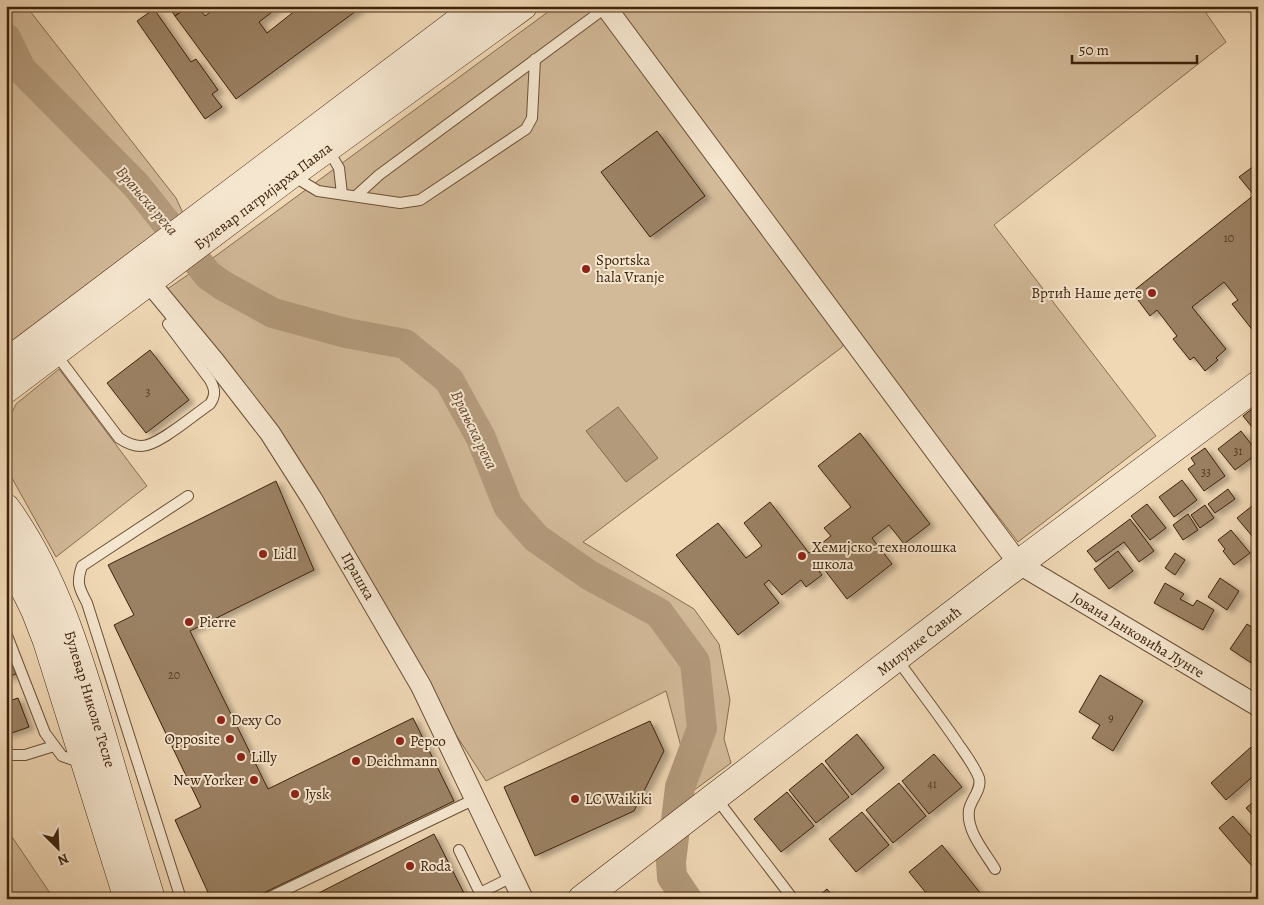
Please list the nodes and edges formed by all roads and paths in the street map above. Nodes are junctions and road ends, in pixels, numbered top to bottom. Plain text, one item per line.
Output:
1 (480, 6) edge
2 (523, 6) edge
3 (601, 6) edge
4 (605, 6) edge
5 (535, 59) junction
6 (327, 148) junction
7 (290, 174) junction
8 (342, 194) junction
9 (356, 196) junction
10 (214, 219) junction
11 (151, 272) junction
12 (168, 324) dead end
13 (55, 353) junction
14 (6, 364) edge
15 (210, 368) junction
16 (1258, 385) edge
17 (6, 389) edge
18 (188, 496) dead end
19 (6, 508) edge
20 (1019, 564) junction
21 (20, 565) edge
22 (6, 633) edge
23 (896, 658) junction
24 (1258, 706) edge
25 (54, 746) junction
26 (6, 754) edge
27 (97, 761) junction
28 (475, 799) junction
29 (706, 804) junction
30 (459, 850) dead end
31 (995, 868) dead end
32 (512, 877) junction
33 (128, 899) edge
34 (151, 899) edge
35 (181, 899) edge
36 (266, 899) edge
37 (522, 899) edge
38 (582, 899) edge
39 (793, 899) edge

1 - 10 main road, Булевар патријарха Павла
2 - 6 main road, Булевар патријарха Павла
3 - 5 lane
4 - 20 street
5 - 9 lane
5 - 9 lane
6 - 7 main road, Булевар патријарха Павла
6 - 8 lane
7 - 8 lane
7 - 10 main road, Булевар патријарха Павла
8 - 9 lane
10 - 11 main road, Булевар патријарха Павла
11 - 13 main road, Булевар патријарха Павла
11 - 14 main road, Булевар патријарха Павла
11 - 15 street, Прашка
12 - 15 lane
13 - 15 lane
13 - 17 main road, Булевар патријарха Павла
15 - 28 street, Прашка
16 - 20 main road, Милунке Савић
18 - 35 lane
19 - 21 main road, Булевар Николе Тесле
20 - 23 main road, Милунке Савић
20 - 24 street, Јована Јанковића Лунге
21 - 27 main road, Булевар Николе Тесле
22 - 25 lane
23 - 29 main road, Милунке Савић
23 - 31 lane
25 - 26 lane
25 - 27 lane
27 - 33 main road, Булевар Николе Тесле
27 - 34 main road, Булевар Николе Тесле
28 - 32 street, Прашка
28 - 36 lane
29 - 38 main road, Милунке Савић
29 - 39 lane
30 - 32 lane
32 - 37 street, Прашка

